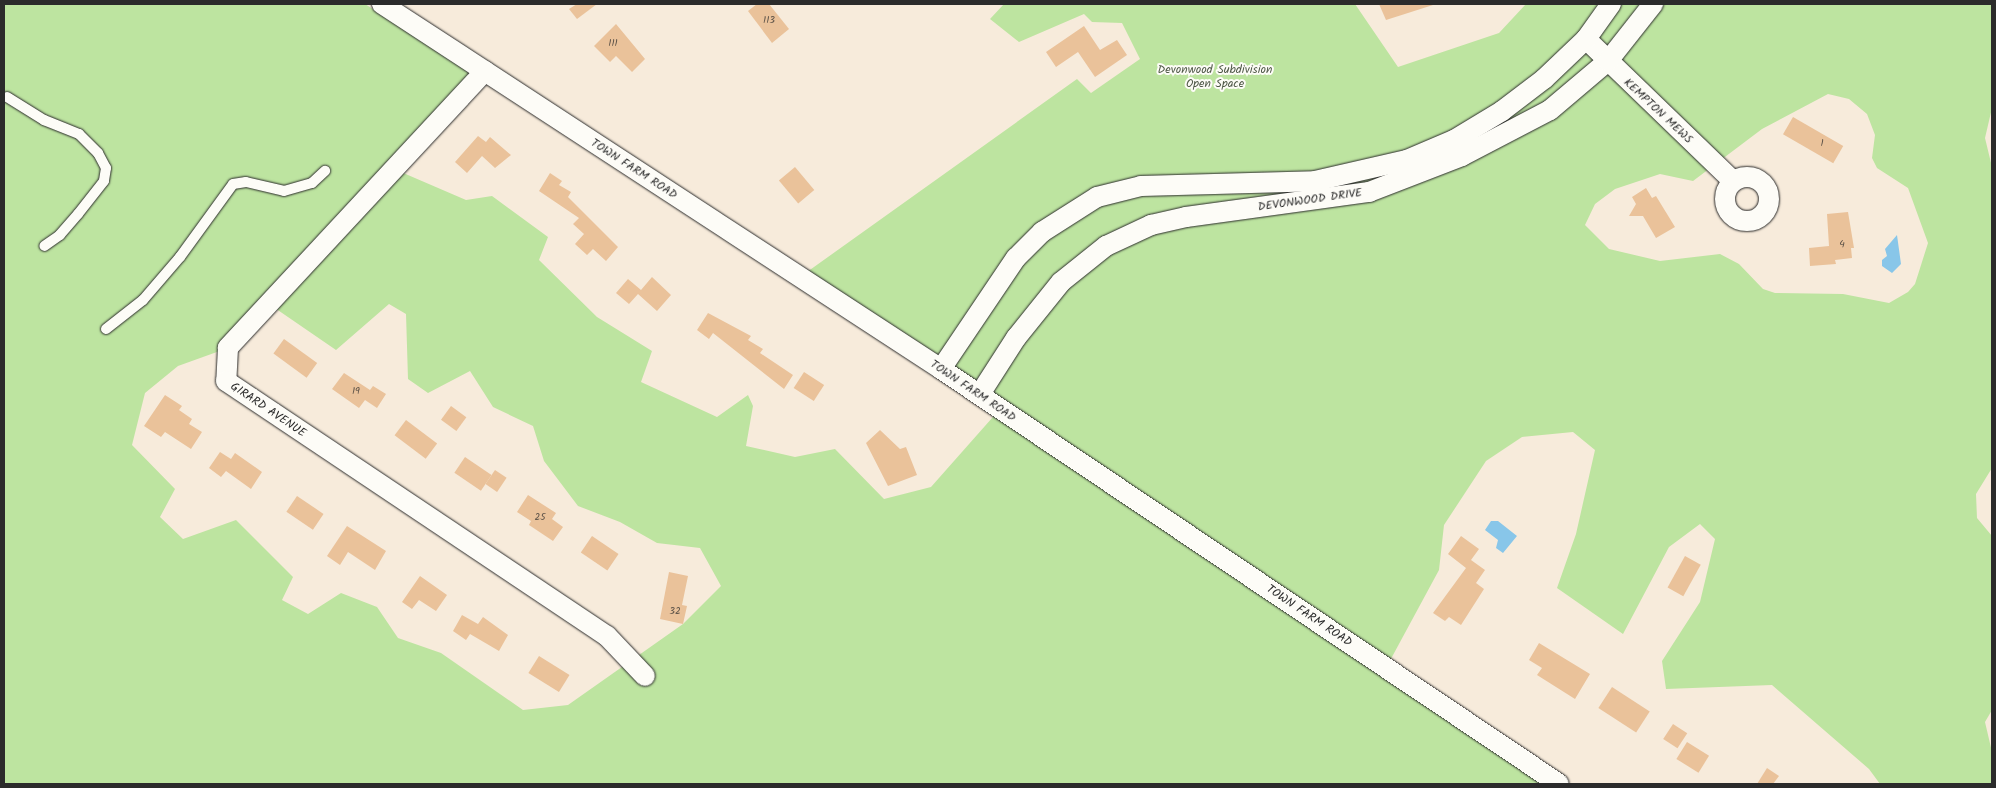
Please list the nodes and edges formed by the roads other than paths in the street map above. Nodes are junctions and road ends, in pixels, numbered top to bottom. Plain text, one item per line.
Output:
1 (382, 4) edge
2 (1611, 4) edge
3 (1653, 4) edge
4 (1586, 39) junction
5 (1608, 60) junction
6 (485, 71) junction
7 (7, 96) dead end
8 (325, 171) dead end
9 (1733, 181) dead end
10 (44, 246) dead end
11 (106, 329) dead end
12 (941, 369) junction
13 (980, 394) junction
14 (644, 676) dead end
15 (1559, 784) edge

1 - 6 street, TOWN FARM ROAD
2 - 4 street, DEVONWOOD DRIVE
3 - 5 street, DEVONWOOD DRIVE
4 - 5 street, KEMPTON MEWS
4 - 12 street, DEVONWOOD DRIVE
5 - 9 street, KEMPTON MEWS
5 - 13 street, DEVONWOOD DRIVE
6 - 12 street, TOWN FARM ROAD
6 - 14 street, GIRARD AVENUE
7 - 10 lane
8 - 11 lane
12 - 13 street, TOWN FARM ROAD
13 - 15 street, TOWN FARM ROAD

